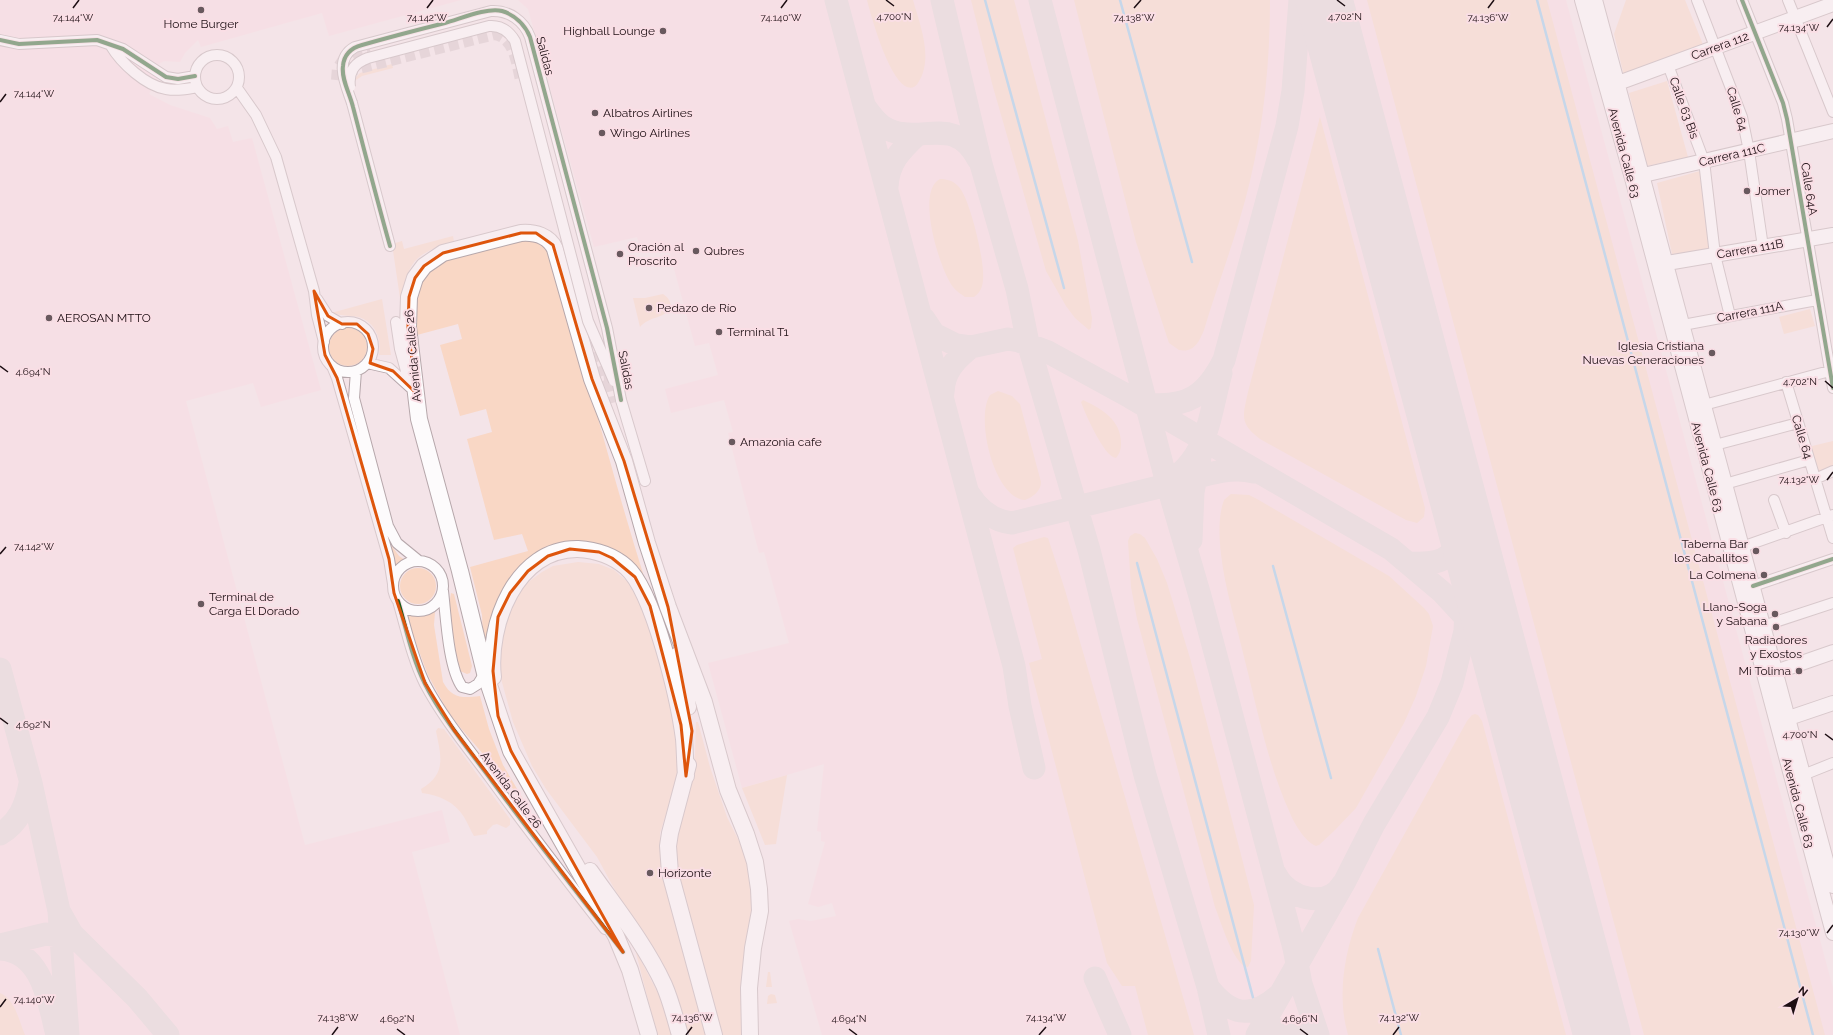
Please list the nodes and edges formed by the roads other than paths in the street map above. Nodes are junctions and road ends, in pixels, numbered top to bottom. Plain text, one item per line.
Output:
1 (1582, 0) edge
2 (1595, 0) edge
3 (1697, 0) edge
4 (1742, 0) edge
5 (1788, 0) edge
6 (1833, 4) edge
7 (1795, 18) junction
8 (1756, 33) junction
9 (0, 40) edge
10 (111, 46) junction
11 (1716, 47) junction
12 (1668, 65) junction
13 (195, 76) junction
14 (1612, 86) junction
15 (197, 87) junction
16 (237, 88) junction
17 (352, 103) junction
18 (1833, 112) edge
19 (1833, 131) edge
20 (1791, 141) junction
21 (1749, 151) junction
22 (1704, 161) junction
23 (1637, 177) junction
24 (1833, 235) edge
25 (1806, 239) junction
26 (390, 246) dead end
27 (1763, 247) junction
28 (1715, 255) junction
29 (1667, 263) junction
30 (314, 291) junction
31 (1817, 300) junction
32 (1730, 316) junction
33 (396, 322) dead end
34 (342, 324) junction
35 (1683, 325) junction
36 (324, 342) junction
37 (367, 363) junction
38 (332, 366) junction
39 (1831, 370) edge
40 (356, 371) junction
41 (1786, 382) junction
42 (410, 387) junction
43 (1833, 388) edge
44 (621, 400) junction
45 (1704, 405) junction
46 (419, 419) junction
47 (1798, 423) junction
48 (1715, 445) junction
49 (1809, 460) junction
50 (1833, 471) edge
51 (1815, 479) junction
52 (645, 481) dead end
53 (1725, 484) junction
54 (1774, 500) dead end
55 (1830, 517) edge
56 (1786, 533) junction
57 (1833, 538) edge
58 (1742, 548) junction
59 (1833, 559) edge
60 (419, 561) junction
61 (393, 584) junction
62 (1753, 586) junction
63 (443, 591) junction
64 (398, 600) junction
65 (1833, 602) edge
66 (668, 607) junction
67 (1763, 626) junction
68 (1833, 652) edge
69 (485, 673) junction
70 (1770, 674) junction
71 (1833, 703) edge
72 (498, 716) junction
73 (1782, 721) junction
74 (1833, 763) edge
75 (1803, 775) junction
76 (686, 776) junction
77 (529, 785) junction
78 (1833, 886) edge
79 (1833, 933) edge
80 (623, 952) junction
81 (649, 1035) edge
82 (680, 1035) edge
83 (714, 1035) edge
84 (750, 1035) edge

1 - 14 main road, Avenida Calle 63
2 - 14 main road, Avenida Calle 63
3 - 11 street, Calle 64
4 - 8 street, Calle 64A
5 - 7 street
6 - 7 main road, Carrera 112
7 - 8 main road, Carrera 112
7 - 18 street
8 - 11 main road, Carrera 112
8 - 20 street, Calle 64A
9 - 10 street
10 - 13 street
10 - 15 street
11 - 12 main road, Carrera 112
11 - 21 street, Calle 64
12 - 14 main road, Carrera 112
12 - 22 street, Calle 63 Bis
13 - 15 street
13 - 16 street
14 - 23 main road, Avenida Calle 63
15 - 16 street
16 - 30 street
17 - 26 street, Salidas
17 - 44 street, Salidas, bridge
17 - 44 street, Salidas, bridge
19 - 20 main road, Carrera 111C
20 - 21 main road, Carrera 111C
20 - 25 street, Calle 64A
21 - 22 main road, Carrera 111C
21 - 27 street, Calle 64
22 - 23 main road, Carrera 111C
22 - 28 street, Calle 63 Bis
23 - 29 main road, Avenida Calle 63
23 - 70 main road, Avenida Calle 63
24 - 25 main road, Carrera 111B
25 - 27 main road, Carrera 111B
25 - 31 street, Calle 64A
27 - 28 main road, Carrera 111B
28 - 29 main road, Carrera 111B
28 - 32 street, Calle 63 Bis
29 - 35 main road, Avenida Calle 63
30 - 34 street
30 - 36 street
31 - 32 street, Carrera 111A
31 - 39 street, Calle 64A
32 - 35 street, Carrera 111A
33 - 42 street
34 - 36 street
34 - 37 street
35 - 45 main road, Avenida Calle 63
36 - 38 street
37 - 40 street
37 - 42 street, Avenida Calle 26
38 - 40 street
38 - 61 street
39 - 41 street
39 - 43 street, Calle 64A
40 - 60 street
41 - 45 street
41 - 47 street, Calle 64
42 - 46 street
44 - 52 street, Salidas
45 - 48 main road, Avenida Calle 63
46 - 66 main road, Avenida Calle 26
46 - 69 main road, Avenida Calle 26
47 - 48 street
47 - 49 street, Calle 64
48 - 53 main road, Avenida Calle 63
49 - 51 street, Calle 64
49 - 53 street
50 - 51 street
51 - 55 street, Calle 64
53 - 58 main road, Avenida Calle 63
54 - 56 street
55 - 56 street
55 - 57 street, Calle 64
56 - 58 street
58 - 62 main road, Avenida Calle 63
59 - 62 street
60 - 61 street
60 - 63 street
61 - 64 street
62 - 67 main road, Avenida Calle 63
63 - 64 street
63 - 69 street
64 - 80 street, Avenida Calle 26
65 - 67 street
66 - 76 main road, Avenida Calle 26
66 - 84 main road, Avenida Calle 26
67 - 70 main road, Avenida Calle 63
68 - 70 main road
69 - 72 main road, Avenida Calle 26
70 - 73 main road, Avenida Calle 63
71 - 73 main road
72 - 76 main road
72 - 77 main road, Avenida Calle 26
73 - 75 main road, Avenida Calle 63
73 - 79 main road, Avenida Calle 63
74 - 75 street
75 - 78 main road, Avenida Calle 63
76 - 83 main road, Avenida Calle 26
77 - 80 main road, Avenida Calle 26
77 - 82 main road, Avenida Calle 26
80 - 81 main road, Avenida Calle 26

